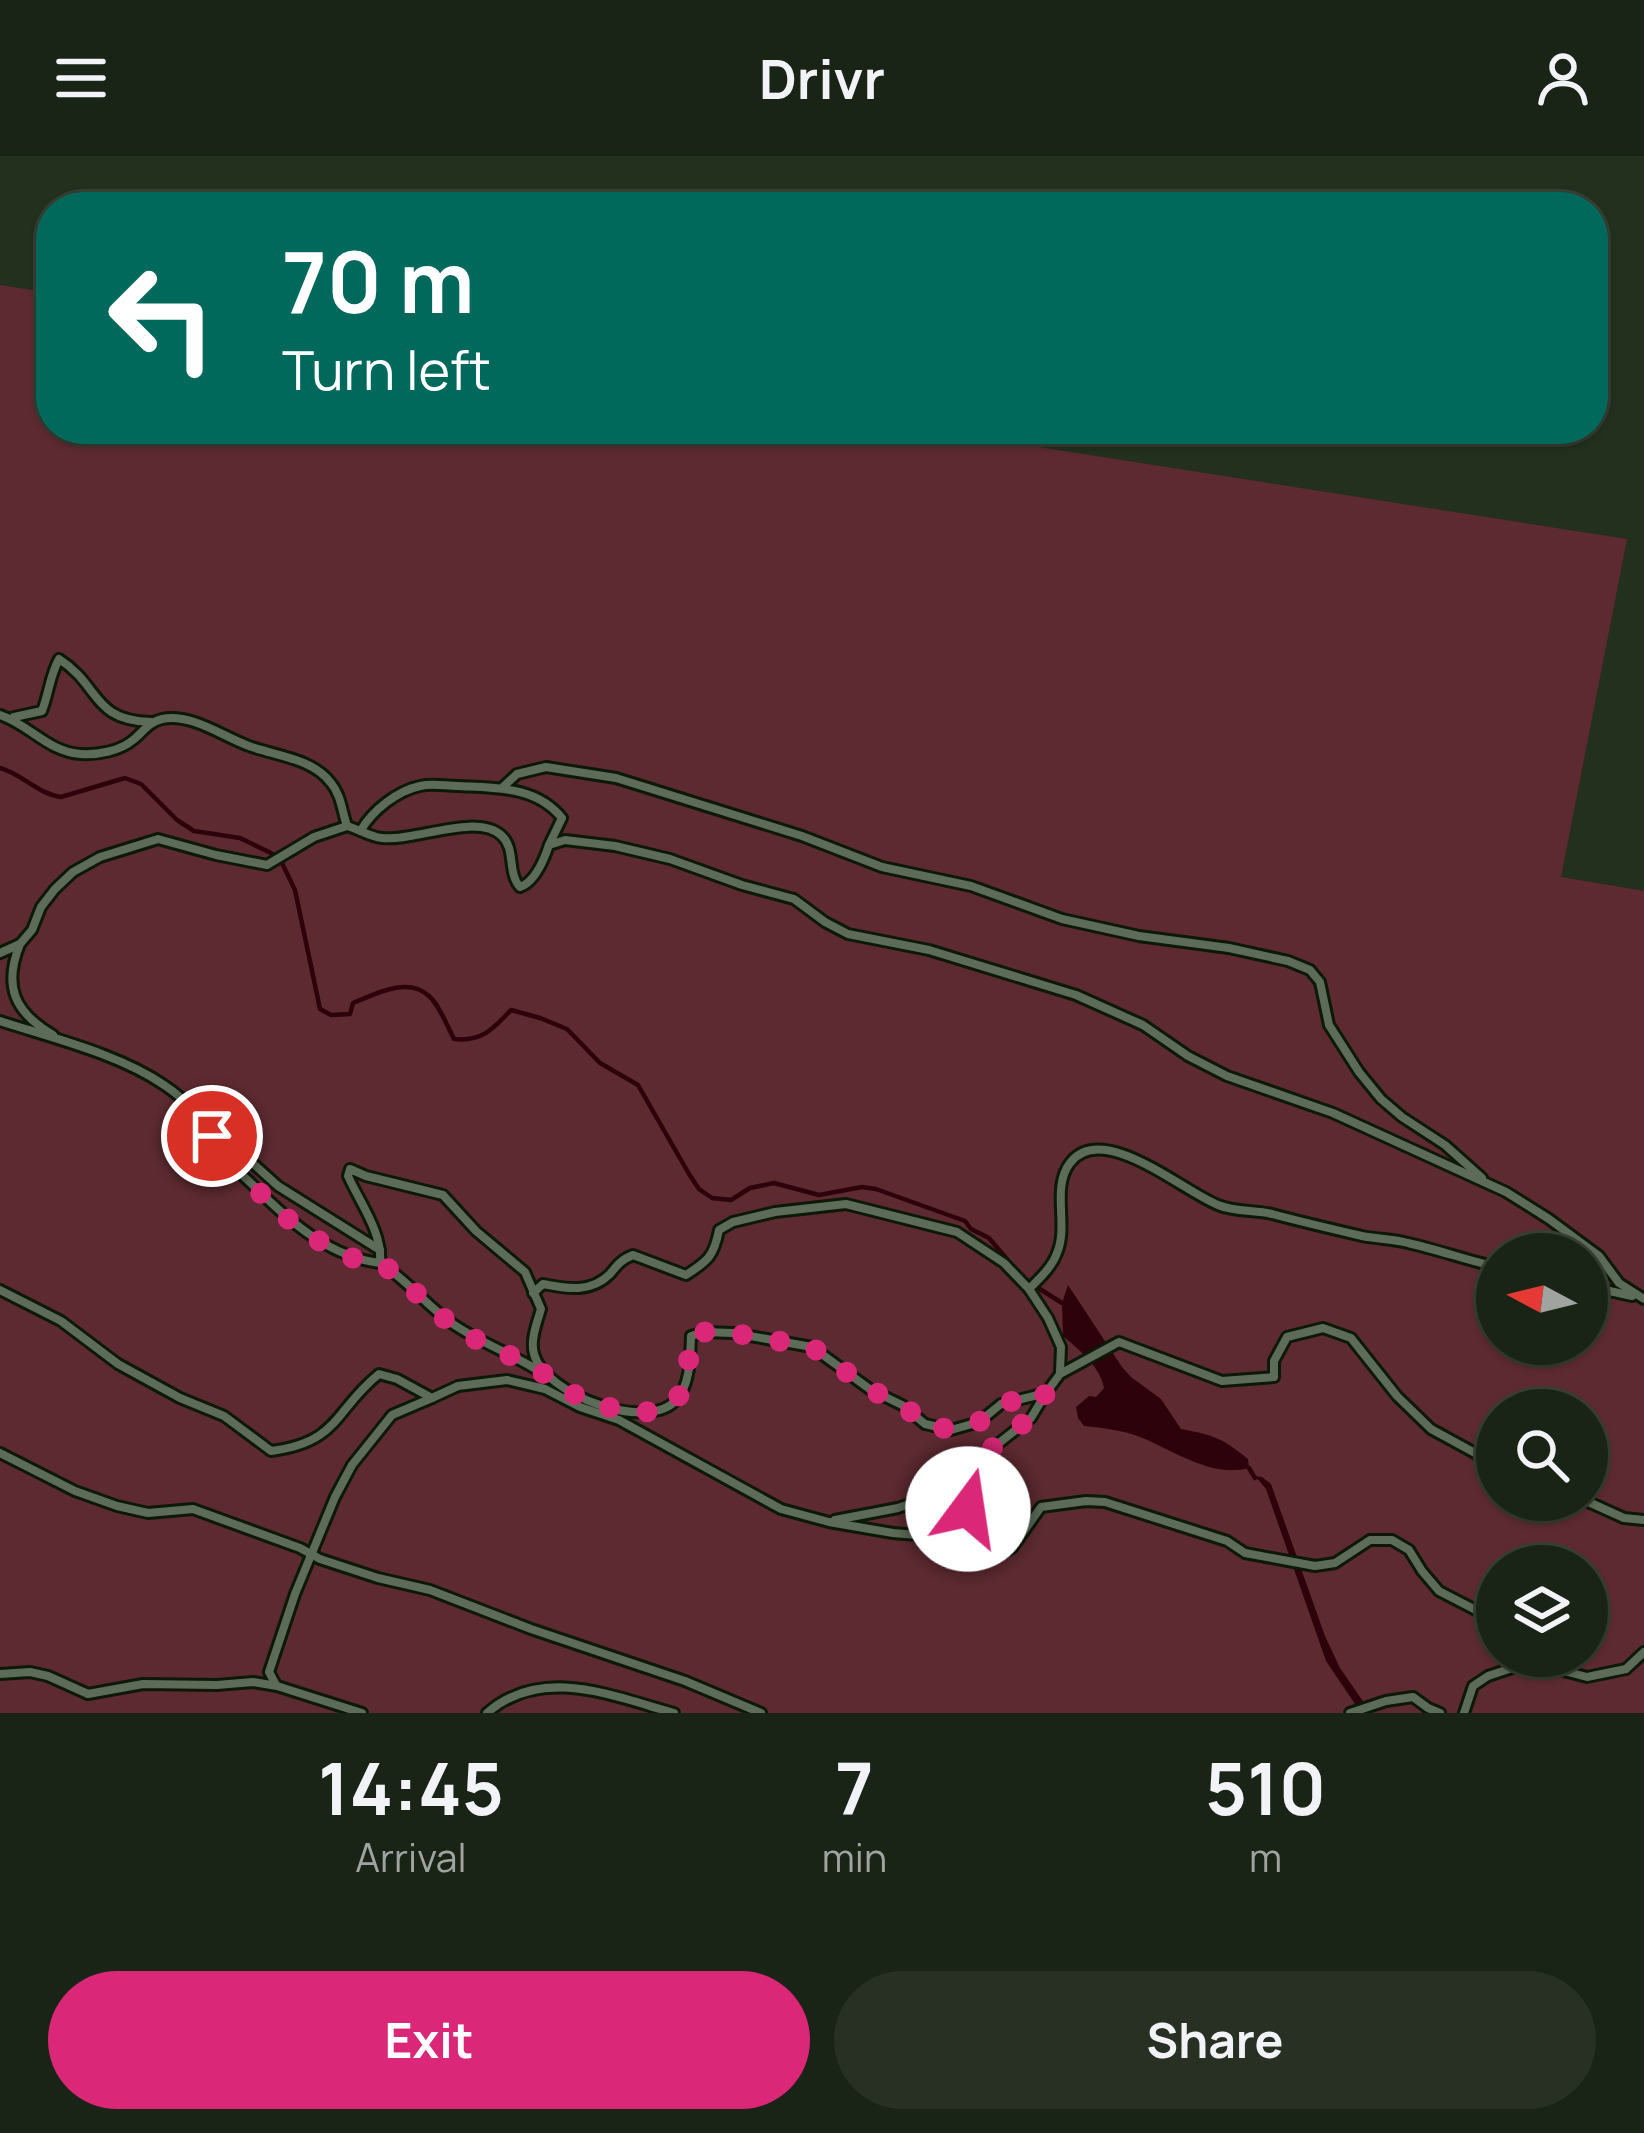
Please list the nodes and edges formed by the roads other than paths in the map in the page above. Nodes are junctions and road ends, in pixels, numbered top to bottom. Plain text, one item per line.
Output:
1 (4, 716) edge
2 (152, 722) junction
3 (503, 787) junction
4 (346, 826) junction
5 (361, 830) junction
6 (549, 845) junction
7 (20, 944) junction
8 (0, 953) edge
9 (0, 1021) edge
10 (64, 1042) junction
11 (198, 1113) junction
12 (1489, 1184) junction
13 (381, 1251) junction
14 (1476, 1261) edge
15 (380, 1264) junction
16 (0, 1289) edge
17 (1029, 1289) junction
18 (1608, 1291) edge
19 (533, 1293) junction
20 (1642, 1299) edge
21 (1060, 1374) junction
22 (552, 1380) junction
23 (1046, 1393) junction
24 (432, 1398) junction
25 (0, 1453) edge
26 (1476, 1454) edge
27 (962, 1489) junction
28 (1608, 1511) edge
29 (1644, 1520) edge
30 (829, 1522) junction
31 (1012, 1548) junction
32 (311, 1554) junction
33 (1476, 1610) edge
34 (1644, 1652) edge
35 (1608, 1673) edge
36 (0, 1674) edge
37 (1486, 1677) edge
38 (277, 1686) junction
39 (1462, 1712) edge
40 (362, 1713) edge
41 (487, 1713) edge
42 (674, 1713) edge
43 (760, 1713) edge
44 (1349, 1713) edge
45 (1440, 1713) edge

1 - 2 lane
1 - 2 lane
2 - 4 lane
3 - 5 lane
3 - 6 lane
3 - 12 lane
4 - 5 lane
4 - 7 lane
5 - 6 lane
6 - 12 lane
7 - 8 lane
7 - 10 lane
9 - 10 lane
10 - 11 lane
11 - 13 lane
11 - 15 lane
12 - 20 lane
13 - 15 lane
13 - 19 lane
14 - 17 lane
15 - 22 lane
16 - 24 lane
17 - 19 lane
17 - 21 lane
18 - 20 lane
19 - 22 lane
21 - 23 lane
21 - 26 lane
22 - 23 lane
23 - 27 lane
24 - 30 lane
24 - 32 lane
25 - 32 lane
27 - 30 lane
27 - 31 lane
28 - 29 lane
30 - 31 lane
31 - 33 lane
32 - 38 lane
32 - 43 lane
34 - 35 lane
36 - 38 lane
37 - 39 lane
38 - 40 lane
41 - 42 lane
44 - 45 lane

